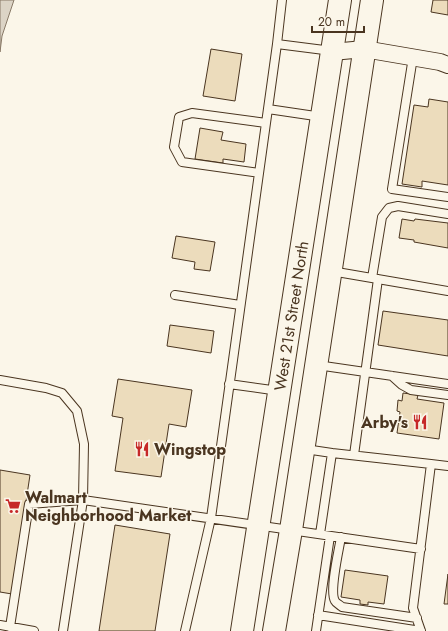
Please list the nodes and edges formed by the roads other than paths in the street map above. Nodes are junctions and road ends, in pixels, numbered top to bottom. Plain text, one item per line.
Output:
1 (282, 0) edge
2 (340, 0) edge
3 (372, 0) edge
4 (277, 44) junction
5 (364, 48) junction
6 (332, 52) junction
7 (413, 57) junction
8 (448, 65) edge
9 (268, 109) junction
10 (322, 117) junction
11 (266, 123) junction
12 (259, 173) junction
13 (448, 196) edge
14 (448, 214) edge
15 (330, 271) junction
16 (375, 279) junction
17 (448, 291) edge
18 (175, 295) dead end
19 (240, 305) junction
20 (316, 365) junction
21 (366, 372) junction
22 (392, 376) junction
23 (0, 380) edge
24 (229, 384) junction
25 (448, 384) edge
26 (280, 391) junction
27 (448, 396) edge
28 (303, 448) junction
29 (332, 452) junction
30 (354, 455) junction
31 (432, 464) junction
32 (448, 466) edge
33 (83, 500) junction
34 (211, 518) junction
35 (259, 525) junction
36 (291, 530) junction
37 (320, 534) junction
38 (330, 536) junction
39 (341, 537) junction
40 (421, 549) junction
41 (318, 615) junction
42 (417, 618) junction
43 (0, 626) edge
44 (10, 627) junction
45 (34, 631) edge
46 (63, 631) edge
47 (185, 631) edge
48 (242, 631) edge
49 (274, 631) edge
50 (316, 631) edge
51 (421, 631) edge

1 - 4 lane
2 - 6 main road, West 21st Street North
3 - 5 main road, West 21st Street North
4 - 6 lane
4 - 9 lane
5 - 6 street
5 - 7 street
5 - 15 main road, West 21st Street North
6 - 10 main road, West 21st Street North
7 - 8 street
7 - 13 lane
9 - 10 lane
9 - 11 lane
10 - 26 main road, West 21st Street North
11 - 12 lane
11 - 12 lane
12 - 19 lane
14 - 16 lane
15 - 16 lane
15 - 20 main road, West 21st Street North
16 - 17 lane
16 - 21 lane
18 - 19 lane
19 - 24 lane
20 - 21 lane
20 - 28 main road, West 21st Street North
21 - 22 lane
21 - 30 lane
22 - 25 lane
22 - 27 lane
23 - 33 lane
24 - 26 lane
24 - 34 lane
26 - 35 main road, West 21st Street North
28 - 29 lane
28 - 36 main road, West 21st Street North
29 - 30 lane
29 - 37 lane
30 - 31 lane
31 - 32 lane
31 - 40 lane
33 - 34 lane
33 - 44 lane
33 - 46 lane
34 - 35 lane
34 - 47 lane
35 - 36 lane
35 - 48 main road, West 21st Street North
36 - 37 lane
36 - 49 main road, West 21st Street North
37 - 38 lane
38 - 39 lane
38 - 41 lane
39 - 40 lane
39 - 42 lane
40 - 42 lane
41 - 50 lane
41 - 51 lane
42 - 51 lane
43 - 44 lane
44 - 45 lane

